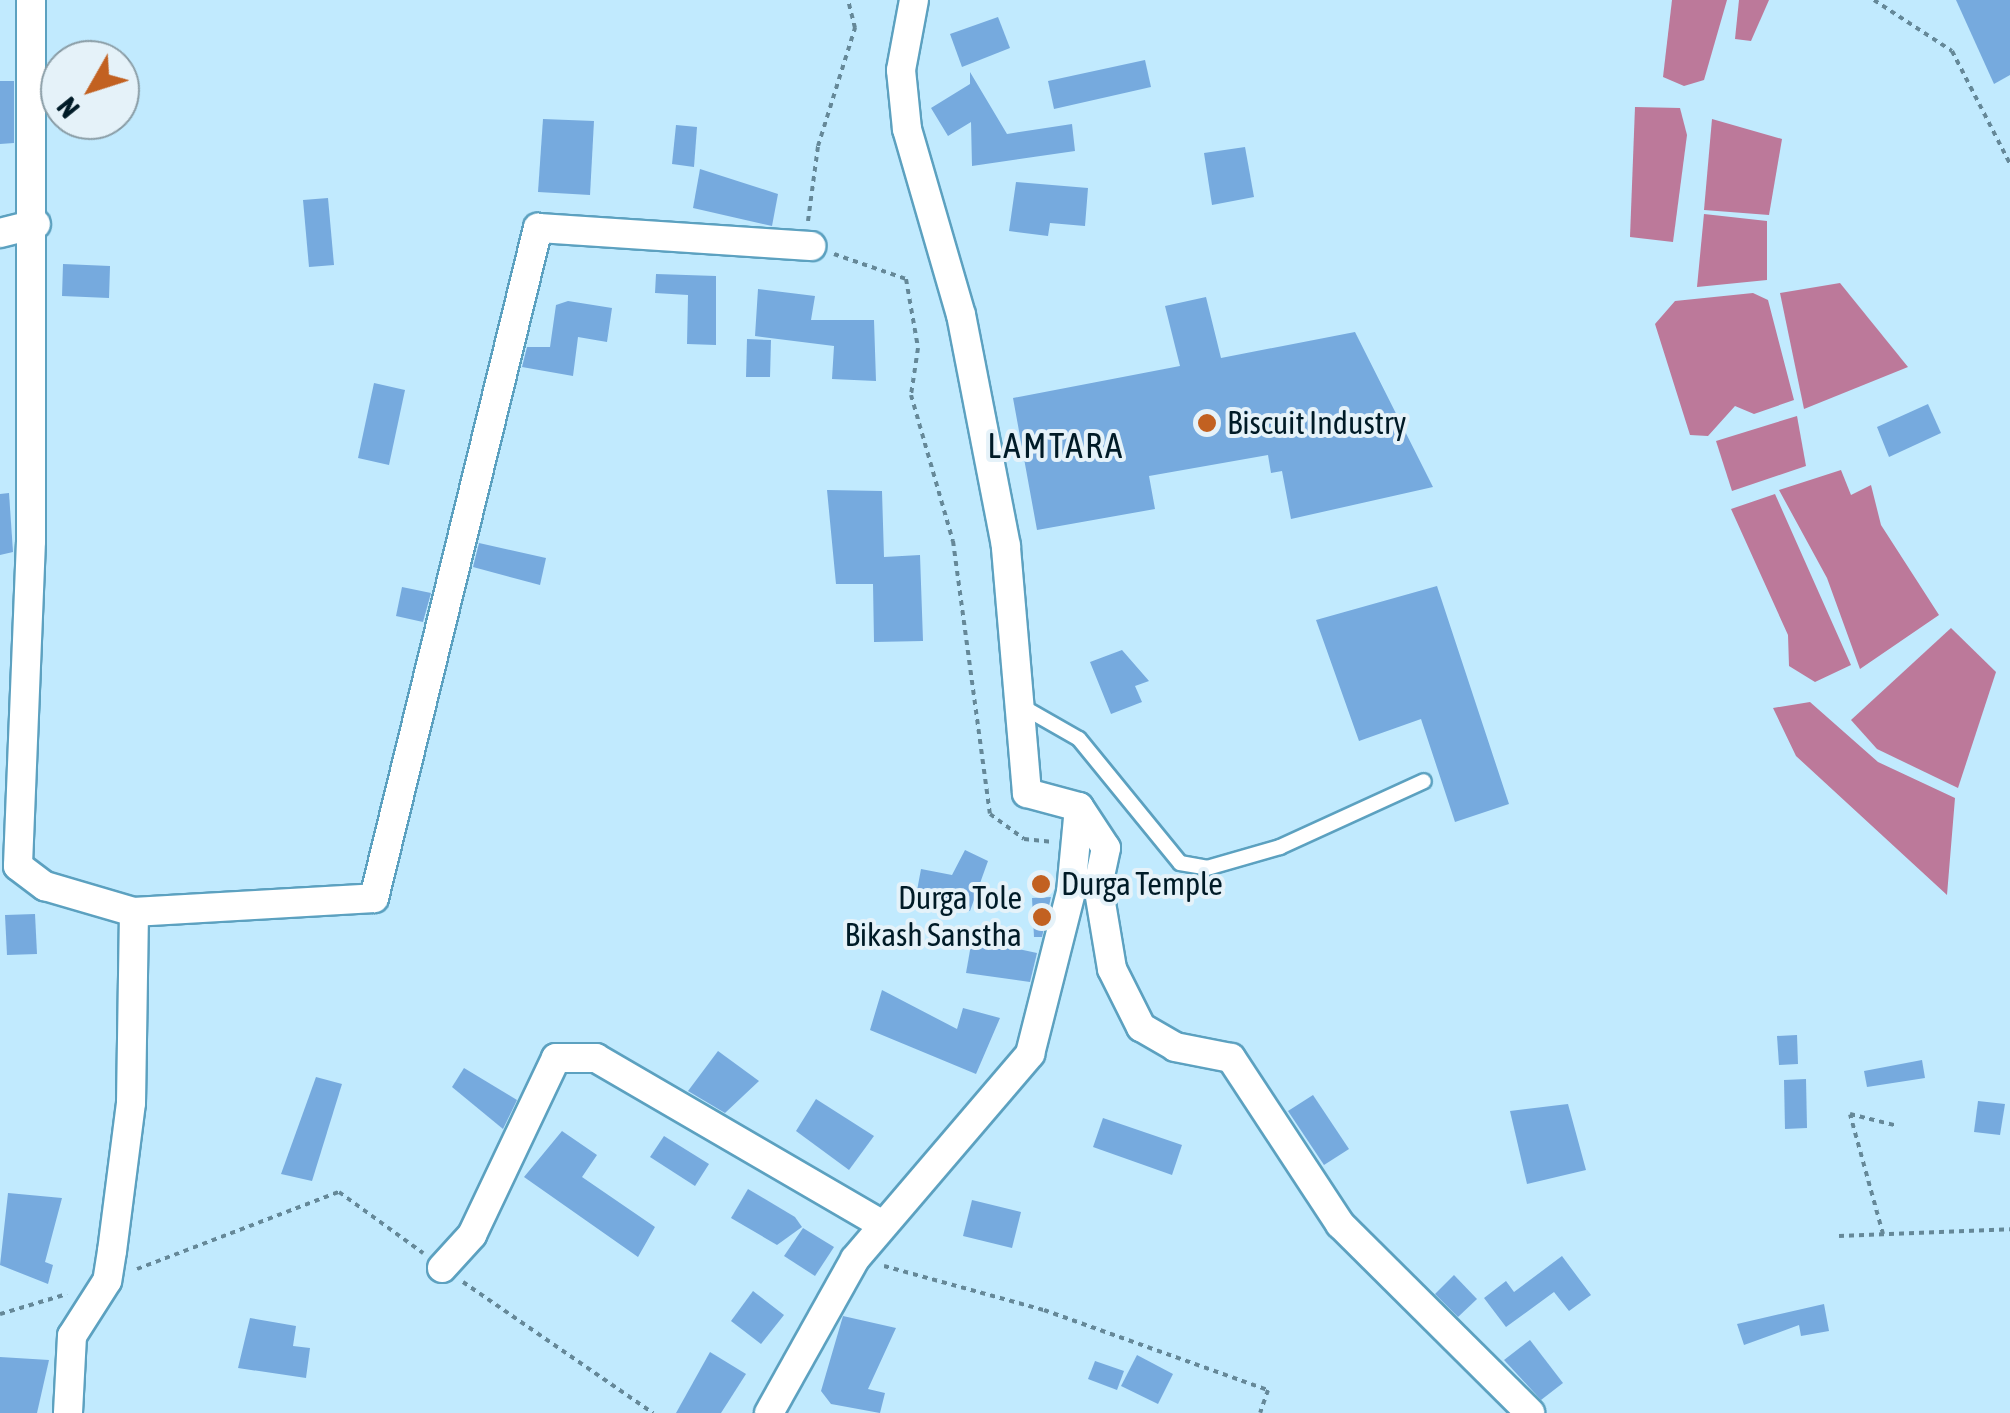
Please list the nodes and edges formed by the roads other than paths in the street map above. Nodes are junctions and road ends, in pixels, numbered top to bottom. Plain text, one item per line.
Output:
1 (31, 0) edge
2 (914, 0) edge
3 (36, 224) junction
4 (0, 233) edge
5 (811, 246) road end
6 (1024, 707) junction
7 (1424, 781) dead end
8 (1080, 807) junction
9 (134, 912) junction
10 (884, 1225) junction
11 (442, 1268) road end
12 (68, 1413) edge
13 (769, 1413) edge
14 (1530, 1413) edge

1 - 3 street
2 - 6 street
3 - 4 street
3 - 9 street
5 - 9 street
6 - 7 lane
6 - 8 street
8 - 10 street
8 - 14 street
9 - 12 street
10 - 11 street
10 - 13 street

